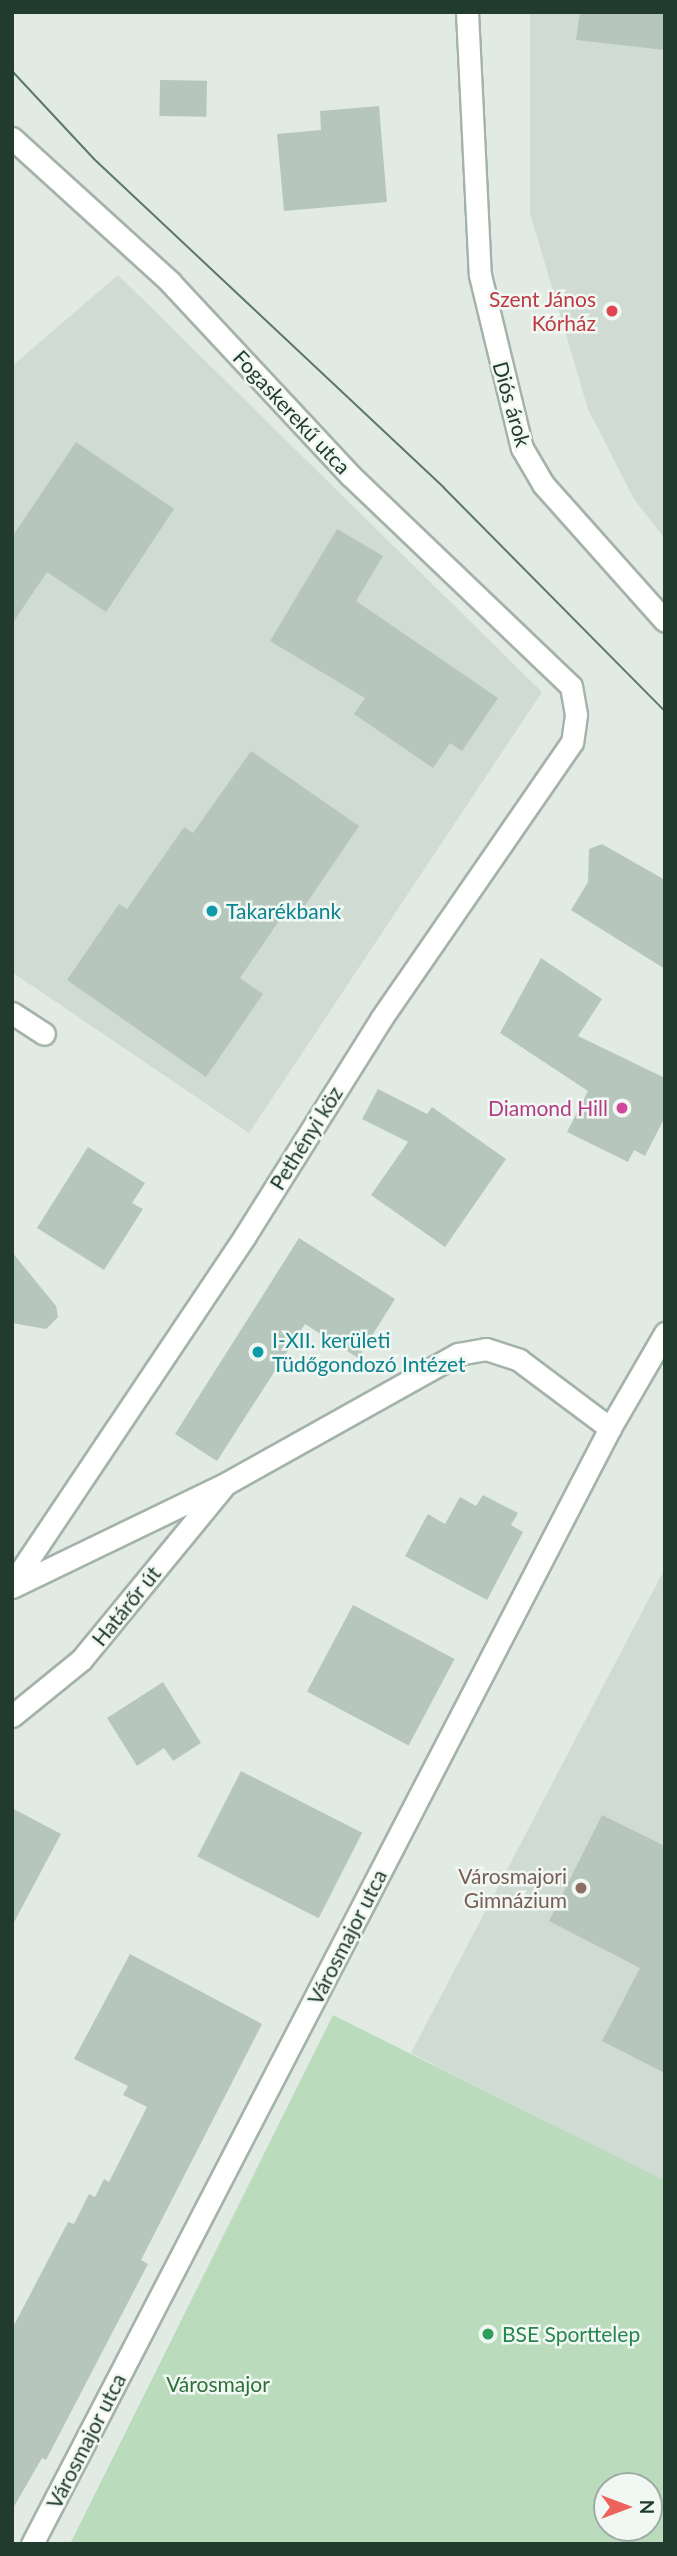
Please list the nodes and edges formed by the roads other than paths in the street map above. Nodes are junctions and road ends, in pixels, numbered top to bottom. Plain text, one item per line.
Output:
1 (467, 12) edge
2 (12, 138) edge
3 (665, 621) edge
4 (571, 686) joint
5 (12, 1013) edge
6 (44, 1034) dead end
7 (665, 1333) edge
8 (610, 1428) junction
9 (226, 1483) junction
10 (12, 1585) edge
11 (12, 1716) edge
12 (32, 2544) edge

1 - 3 street, Diós árok
2 - 4 street, Fogaskerekű utca
4 - 10 street, Pethényi köz
5 - 6 street
7 - 8 street, Városmajor utca
8 - 9 street, Határőr út
8 - 12 street, Városmajor utca
9 - 10 street, Határőr út
9 - 11 street, Határőr út

